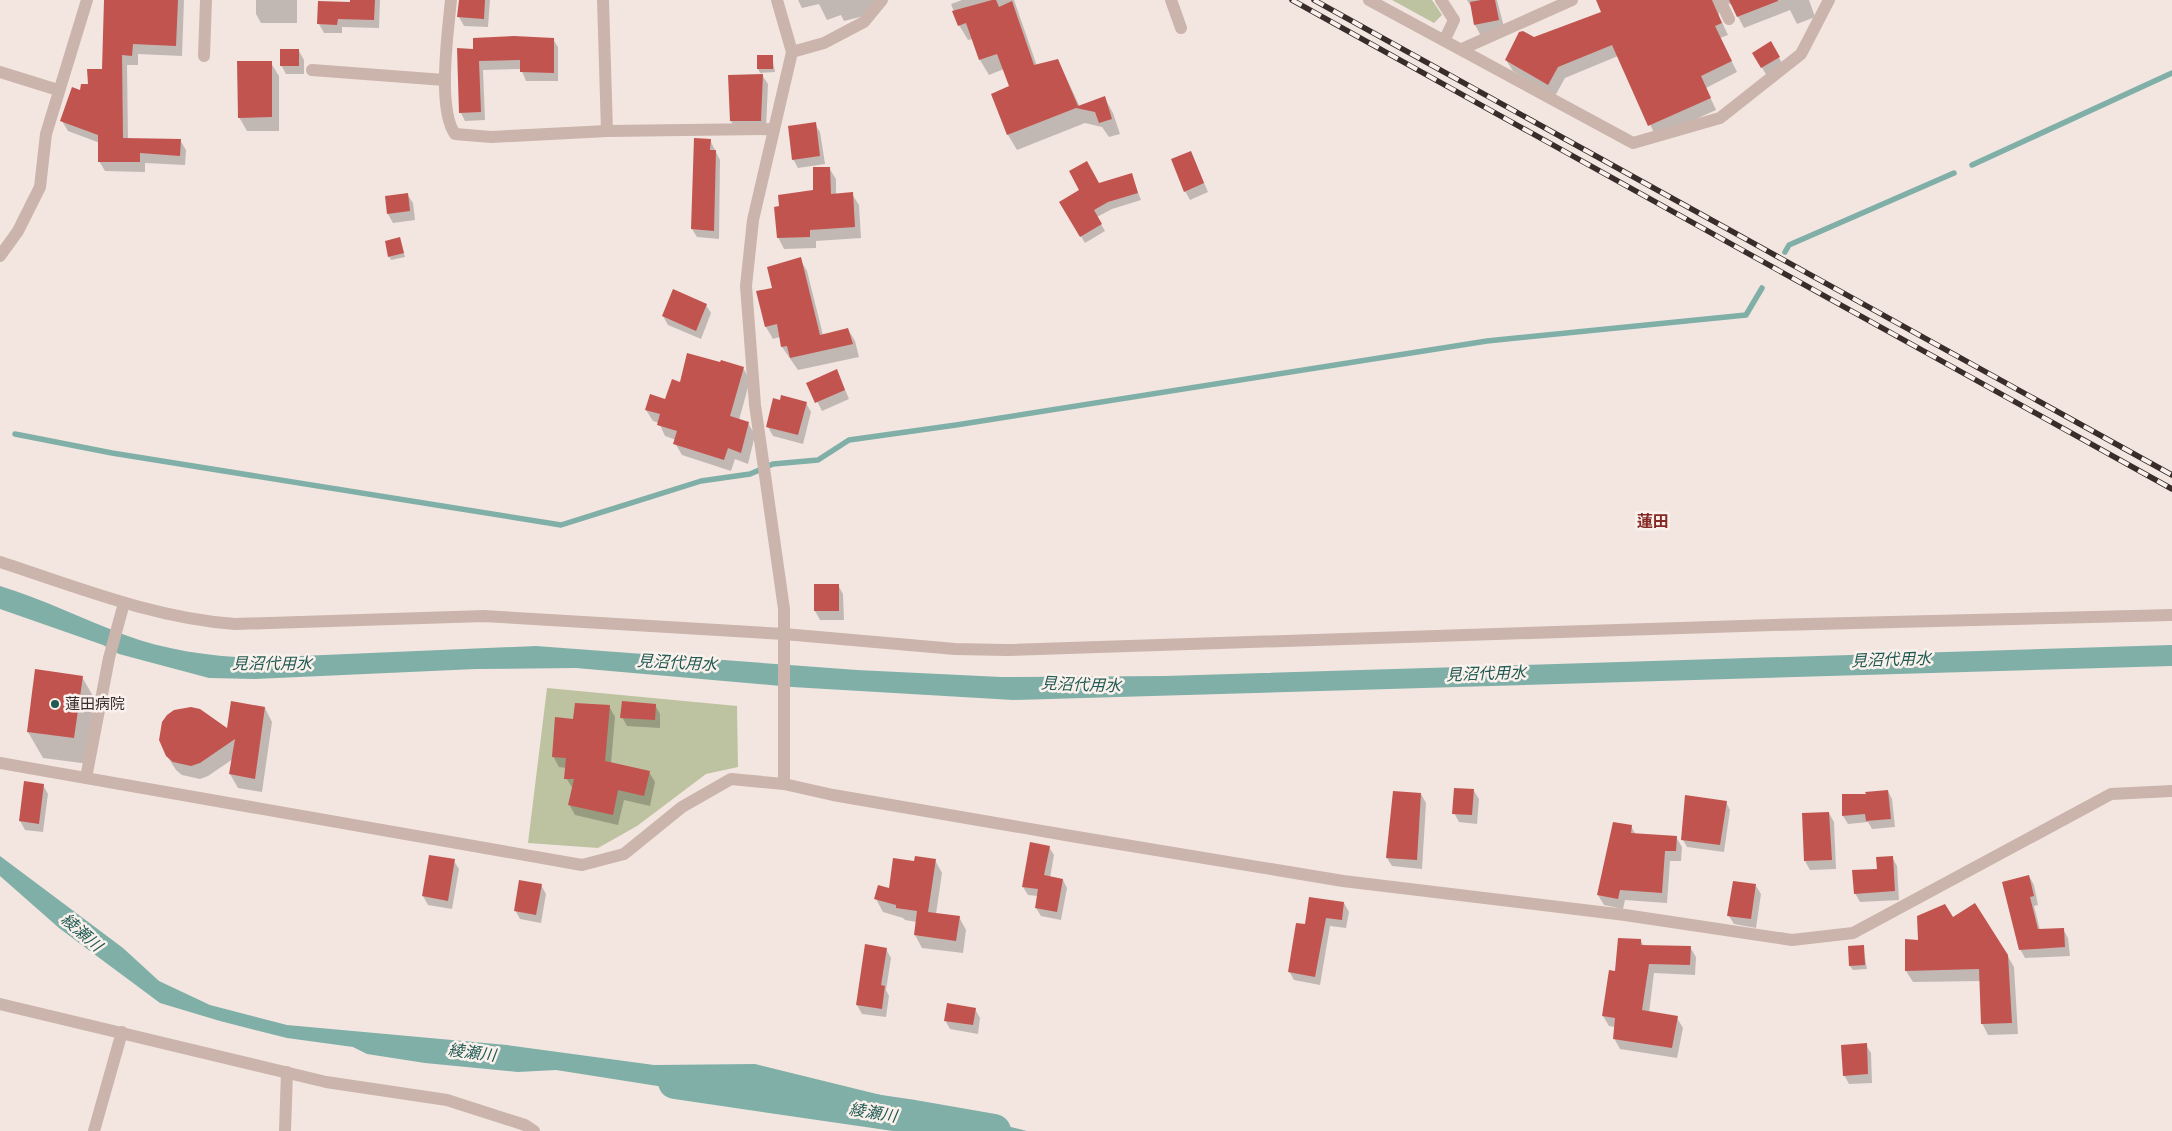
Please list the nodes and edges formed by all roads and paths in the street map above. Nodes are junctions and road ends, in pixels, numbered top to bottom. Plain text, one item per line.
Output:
1 (87, 0) edge
2 (206, 0) edge
3 (451, 0) edge
4 (603, 0) edge
5 (777, 0) edge
6 (882, 0) edge
7 (1171, 0) edge
8 (1369, 0) edge
9 (1441, 0) edge
10 (1572, 0) edge
11 (1720, 0) edge
12 (1829, 0) edge
13 (1729, 19) dead end
14 (1181, 28) dead end
15 (1445, 39) junction
16 (1462, 49) junction
17 (792, 52) junction
18 (204, 56) dead end
19 (312, 70) dead end
20 (0, 72) edge
21 (444, 80) junction
22 (58, 90) junction
23 (774, 129) junction
24 (607, 131) junction
25 (0, 256) edge
26 (0, 562) edge
27 (124, 603) junction
28 (2172, 615) edge
29 (784, 634) junction
30 (0, 763) edge
31 (86, 778) junction
32 (784, 784) junction
33 (2172, 791) edge
34 (0, 1004) edge
35 (122, 1032) junction
36 (287, 1072) junction
37 (94, 1131) edge
38 (285, 1131) edge
39 (534, 1131) edge

1 - 22 street
2 - 18 street
3 - 21 street
4 - 24 street
5 - 17 street
6 - 17 street
7 - 14 street
8 - 15 street
9 - 15 street
10 - 16 street
11 - 13 street
12 - 16 street
15 - 16 street
17 - 23 street
19 - 21 street
20 - 22 street
21 - 24 street
22 - 25 street
23 - 24 street
23 - 29 street
26 - 27 street
27 - 29 street
27 - 31 street
28 - 29 street
29 - 32 street
30 - 31 street
31 - 32 street
32 - 33 street
34 - 35 street
35 - 36 street
35 - 37 street
36 - 38 street
36 - 39 street

